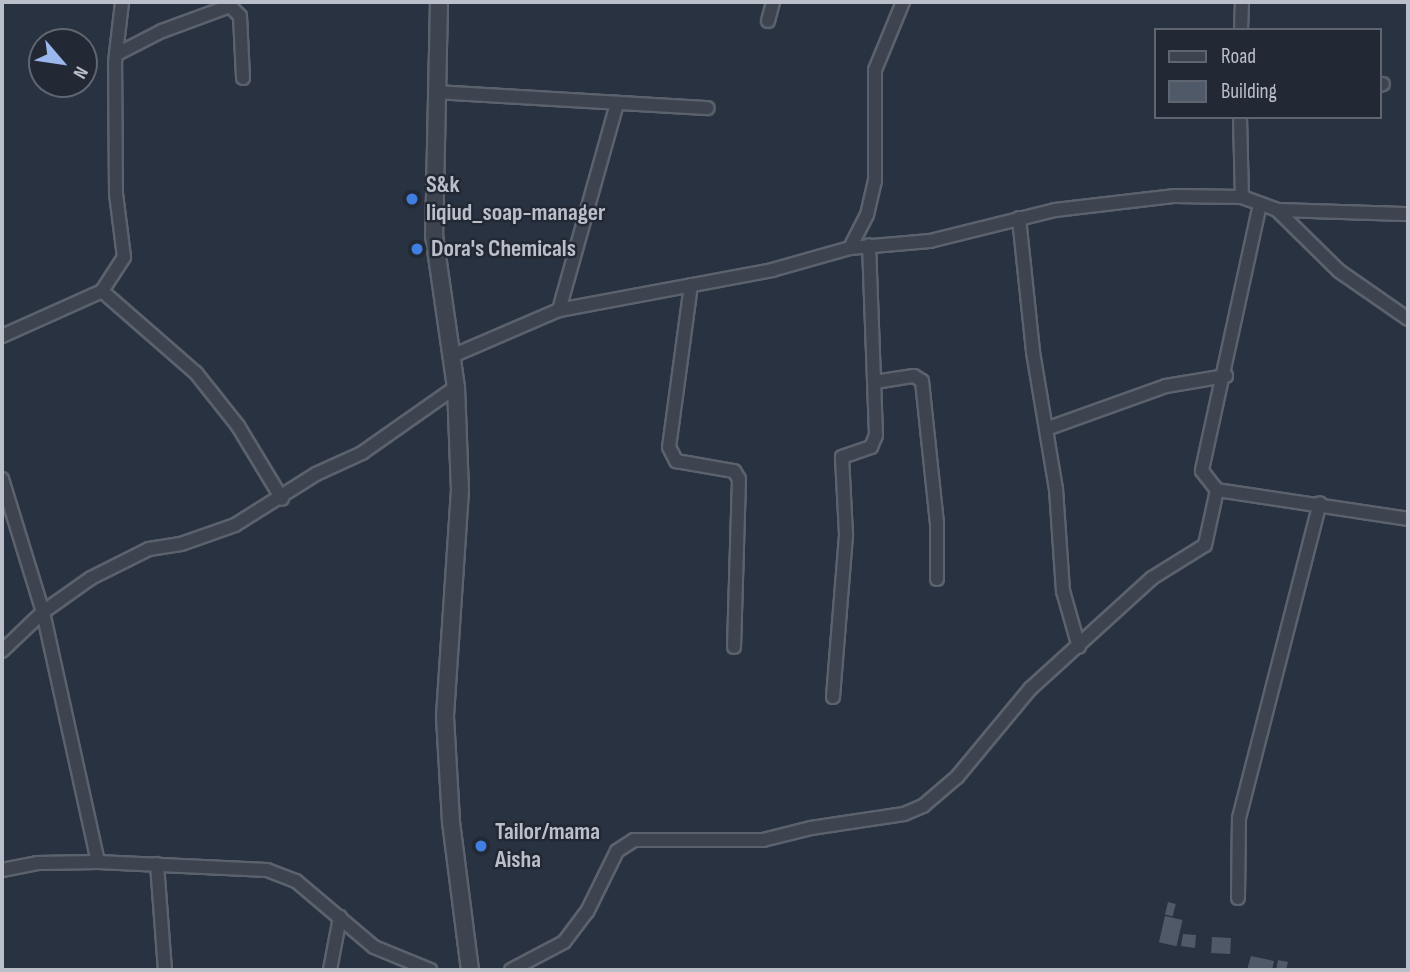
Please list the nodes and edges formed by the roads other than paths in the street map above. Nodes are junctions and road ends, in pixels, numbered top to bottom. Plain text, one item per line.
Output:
1 (122, 2) edge
2 (439, 2) edge
3 (773, 2) edge
4 (903, 2) edge
5 (1242, 2) edge
6 (768, 21) dead end
7 (1241, 28) edge
8 (117, 54) junction
9 (243, 78) dead end
10 (437, 92) junction
11 (617, 103) junction
12 (708, 108) dead end
13 (1240, 119) edge
14 (1242, 197) junction
15 (1260, 204) junction
16 (1277, 210) junction
17 (1406, 214) dead end
18 (1019, 218) junction
19 (869, 244) junction
20 (850, 248) junction
21 (691, 285) junction
22 (102, 291) junction
23 (559, 310) junction
24 (1408, 318) edge
25 (2, 336) edge
26 (452, 356) junction
27 (1226, 376) junction
28 (875, 382) junction
29 (456, 387) junction
30 (1046, 429) junction
31 (2, 479) edge
32 (1217, 490) junction
33 (282, 499) junction
34 (1320, 503) junction
35 (1408, 519) edge
36 (937, 579) dead end
37 (44, 612) junction
38 (734, 647) dead end
39 (1079, 647) junction
40 (2, 651) edge
41 (832, 697) dead end
42 (98, 862) junction
43 (157, 864) junction
44 (2, 870) edge
45 (1238, 898) dead end
46 (340, 917) junction
47 (165, 970) edge
48 (330, 970) edge
49 (430, 970) edge
50 (470, 970) edge
51 (511, 970) edge

1 - 8 street
2 - 10 street
3 - 6 street
4 - 20 street
5 - 7 street
8 - 9 street
8 - 22 street
10 - 11 street
10 - 26 street
11 - 12 street
11 - 23 street
13 - 14 street
14 - 15 street
14 - 18 street
15 - 16 street
15 - 27 street
16 - 17 street
16 - 24 street
18 - 19 street
18 - 30 street
19 - 20 street
19 - 28 street
20 - 21 street
21 - 23 street
21 - 38 street
22 - 25 street
22 - 33 street
23 - 26 street
26 - 29 street
27 - 30 street
27 - 32 street
28 - 36 street
28 - 41 street
29 - 33 street
29 - 50 street
30 - 39 street
31 - 37 street
32 - 34 street
32 - 39 street
33 - 37 street
34 - 35 street
34 - 45 street
37 - 40 street
37 - 42 street
39 - 51 street
42 - 43 street
42 - 44 street
43 - 46 street
43 - 47 street
46 - 48 street
46 - 49 street

